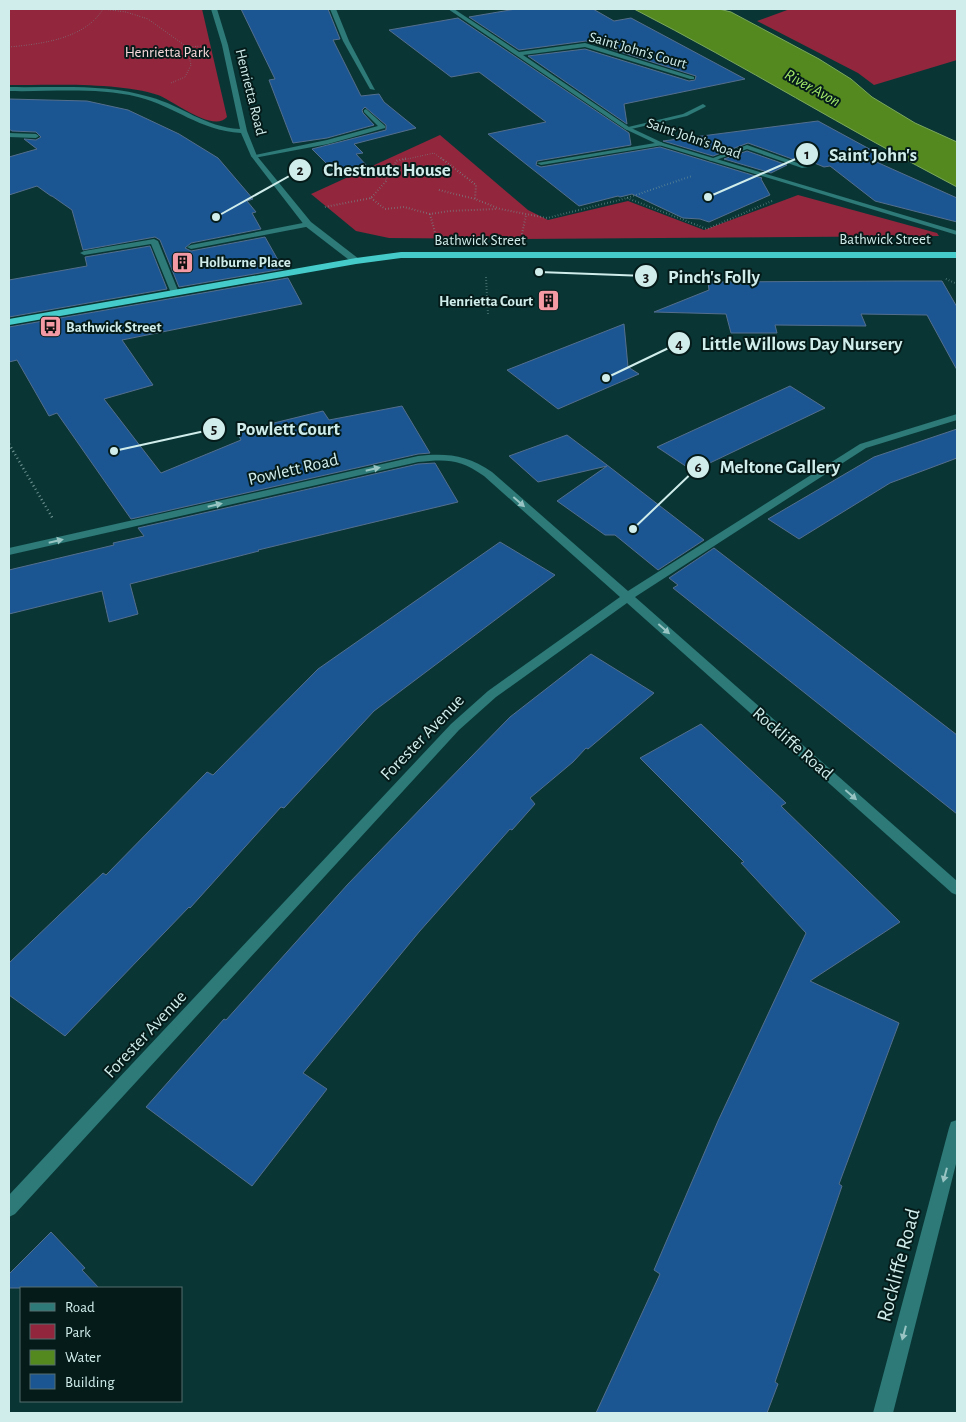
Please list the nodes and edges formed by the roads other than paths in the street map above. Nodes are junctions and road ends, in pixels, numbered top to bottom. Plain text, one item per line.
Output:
1 (214, 9) edge
2 (333, 9) edge
3 (451, 9) edge
4 (518, 54) junction
5 (692, 78) dead end
6 (9, 89) edge
7 (373, 89) dead end
8 (703, 106) dead end
9 (366, 111) dead end
10 (627, 128) junction
11 (244, 131) junction
12 (9, 135) edge
13 (36, 136) dead end
14 (661, 144) junction
15 (254, 156) junction
16 (711, 160) junction
17 (541, 163) dead end
18 (804, 166) dead end
19 (308, 224) junction
20 (957, 233) edge
21 (191, 247) dead end
22 (84, 253) dead end
23 (957, 255) edge
24 (356, 260) junction
25 (175, 293) junction
26 (9, 322) edge
27 (957, 417) edge
28 (9, 551) edge
29 (628, 597) junction
30 (957, 889) edge
31 (957, 1128) edge
32 (9, 1208) edge
33 (883, 1413) edge

1 - 11 street, Henrietta Road
2 - 7 street
3 - 4 street, Saint John's Road
4 - 5 street, Saint John's Court
4 - 10 street, Saint John's Road
6 - 11 street
8 - 10 street
9 - 15 street
10 - 14 street, Saint John's Road
11 - 15 street, Henrietta Road
12 - 13 street
14 - 16 street, Saint John's Road
14 - 17 street
15 - 19 street, Henrietta Road
16 - 18 street
16 - 20 street, Saint John's Road
19 - 21 street
19 - 24 street, Henrietta Road
22 - 25 street
23 - 24 highway, Bathwick Street
24 - 25 highway, Bathwick Street
25 - 26 highway, Bathwick Street
27 - 29 street, Forester Avenue
28 -> 29 street, Powlett Road
29 -> 30 street, Rockliffe Road
29 - 32 street, Forester Avenue
31 -> 33 street, Rockliffe Road

